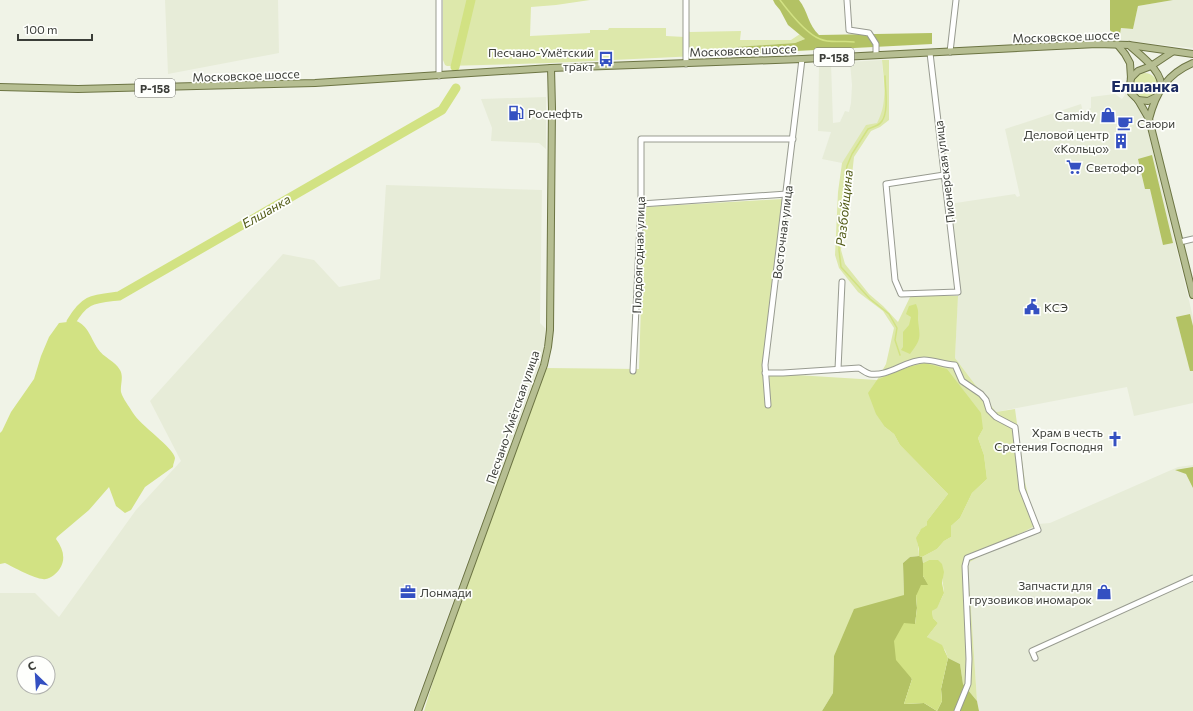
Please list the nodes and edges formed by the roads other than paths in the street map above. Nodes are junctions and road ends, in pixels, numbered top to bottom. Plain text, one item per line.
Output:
1 (439, 0) edge
2 (686, 0) edge
3 (847, 0) edge
4 (956, 0) edge
5 (1117, 44) junction
6 (1129, 46) junction
7 (950, 52) junction
8 (1172, 52) junction
9 (930, 53) junction
10 (1193, 54) edge
11 (876, 55) junction
12 (802, 59) junction
13 (1193, 63) edge
14 (686, 64) junction
15 (551, 68) junction
16 (1148, 68) junction
17 (442, 76) junction
18 (1131, 78) junction
19 (0, 87) edge
20 (1161, 89) junction
21 (1157, 96) junction
22 (1138, 100) junction
23 (1149, 119) junction
24 (793, 139) junction
25 (944, 175) junction
26 (787, 194) junction
27 (641, 204) junction
28 (1193, 239) edge
29 (1180, 242) junction
30 (842, 282) dead end
31 (1193, 295) edge
32 (838, 369) junction
33 (634, 371) dead end
34 (766, 373) junction
35 (768, 405) dead end
36 (1193, 578) edge
37 (1035, 658) dead end
38 (418, 711) edge
39 (957, 711) edge

1 - 17 street
2 - 14 street
3 - 11 street
4 - 7 street
5 - 6 main road, Московское шоссе / Р-158
5 - 7 main road, Московское шоссе / Р-158
5 - 18 main road
6 - 8 main road, Московское шоссе / Р-158
6 - 16 main road
7 - 9 main road, Московское шоссе / Р-158
8 - 10 main road, Московское шоссе / Р-158
8 - 16 main road
9 - 11 main road, Московское шоссе / Р-158
9 - 25 street, Пионерская улица
11 - 12 main road, Московское шоссе / Р-158
12 - 14 main road, Московское шоссе / Р-158
12 - 24 street, Восточная улица
13 - 20 main road
14 - 15 main road, Московское шоссе / Р-158
15 - 17 main road, Московское шоссе / Р-158
15 - 38 main road, Песчано-Умётская улица
16 - 18 main road
16 - 20 main road
17 - 19 main road, Московское шоссе / Р-158
18 - 22 main road
20 - 21 main road
21 - 22 main road
21 - 23 main road
22 - 23 main road
23 - 29 main road
24 - 26 street, Восточная улица
24 - 27 street, Плодоягодная улица
25 - 25 street, Пионерская улица
26 - 27 street
26 - 34 street, Восточная улица
27 - 33 street, Плодоягодная улица
28 - 29 street
29 - 31 main road
30 - 32 street
32 - 34 street
32 - 39 street
34 - 35 street, Восточная улица
36 - 37 street

